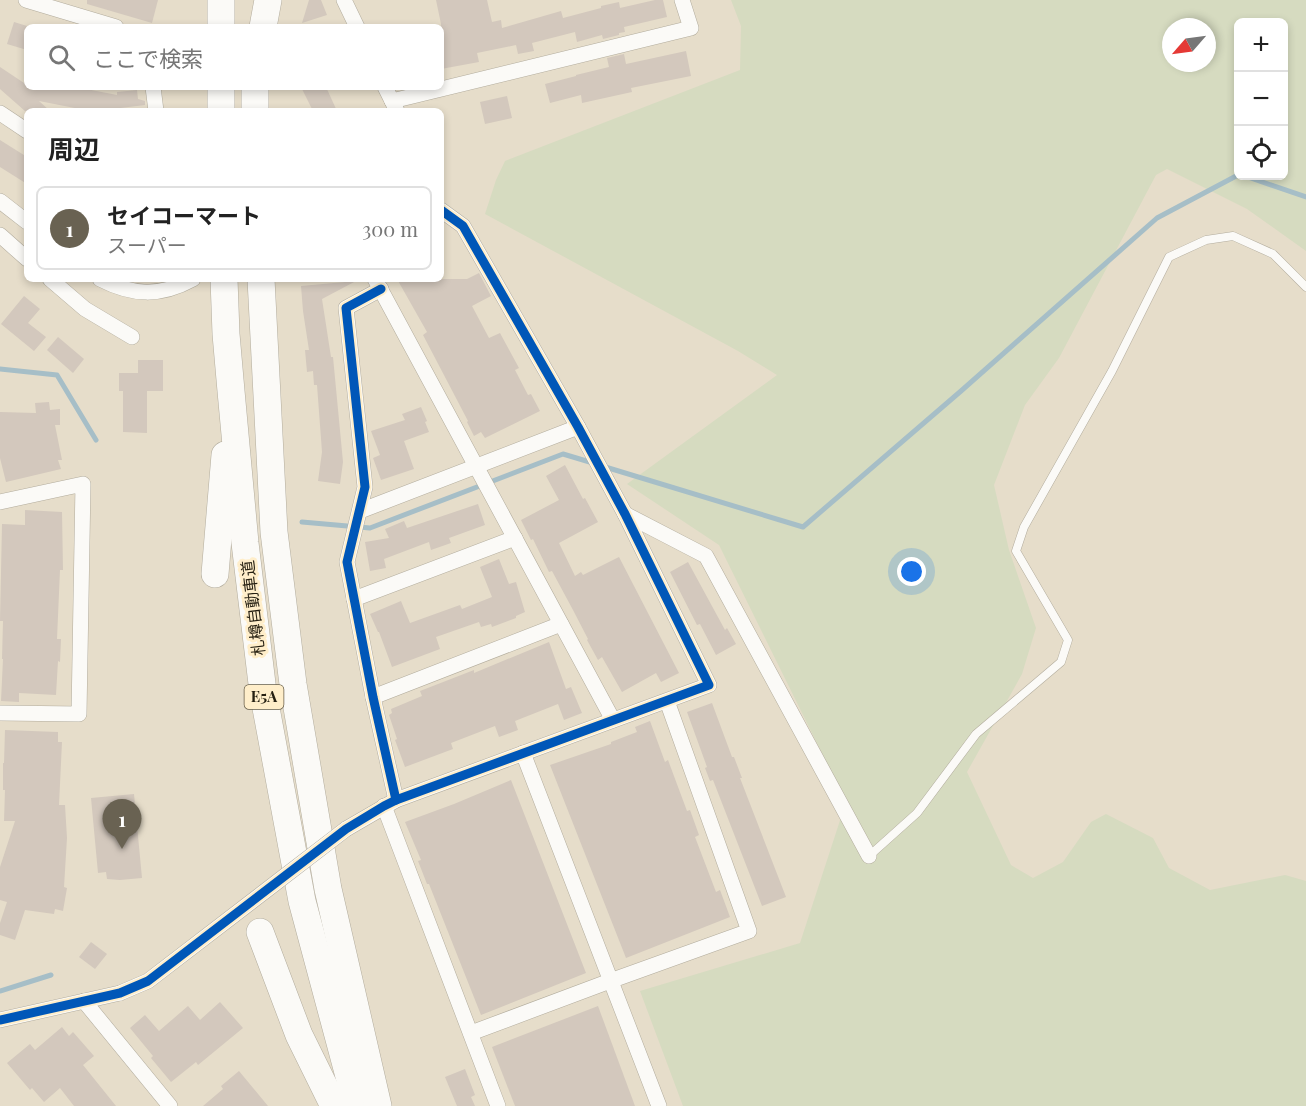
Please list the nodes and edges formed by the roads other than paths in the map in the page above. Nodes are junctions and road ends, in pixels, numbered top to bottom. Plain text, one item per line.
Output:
1 (26, 0) edge
2 (221, 0) edge
3 (256, 0) edge
4 (268, 0) edge
5 (344, 0) edge
6 (682, 0) edge
7 (106, 24) edge
8 (221, 24) edge
9 (255, 24) edge
10 (264, 24) edge
11 (356, 24) edge
12 (444, 87) edge
13 (153, 90) edge
14 (221, 90) edge
15 (255, 90) edge
16 (432, 90) edge
17 (391, 100) edge
18 (156, 108) edge
19 (221, 108) edge
20 (255, 108) edge
21 (0, 113) edge
22 (24, 129) edge
23 (0, 201) edge
24 (444, 212) edge
25 (24, 220) edge
26 (0, 235) edge
27 (24, 256) edge
28 (54, 282) edge
29 (106, 282) edge
30 (188, 282) edge
31 (224, 282) edge
32 (261, 282) edge
33 (378, 284) edge
34 (1306, 287) edge
35 (132, 337) dead end
36 (231, 391) junction
37 (578, 427) junction
38 (477, 470) junction
39 (0, 502) edge
40 (359, 513) junction
41 (625, 514) junction
42 (515, 538) junction
43 (215, 574) dead end
44 (354, 599) junction
45 (561, 624) junction
46 (373, 697) junction
47 (667, 701) junction
48 (0, 713) edge
49 (613, 720) junction
50 (523, 753) junction
51 (390, 803) junction
52 (869, 856) joint
53 (260, 932) dead end
54 (610, 981) junction
55 (84, 1001) junction
56 (0, 1020) edge
57 (471, 1034) junction
58 (170, 1106) edge
59 (334, 1106) edge
60 (357, 1106) edge
61 (378, 1106) edge
62 (498, 1106) edge
63 (659, 1106) edge

1 - 7 street
2 - 8 highway
3 - 9 highway
4 - 10 highway
5 - 11 street
6 - 12 street
13 - 18 street
14 - 19 highway
15 - 20 highway
16 - 17 street
21 - 22 street
23 - 25 street
24 - 37 street
26 - 27 street
28 - 35 street
29 - 30 street
31 - 36 highway, 札樽自動車道 / E5A
32 - 61 highway, 札樽自動車道 / E5A
33 - 38 street
33 - 40 street
34 - 52 lane
36 - 43 highway
36 - 60 highway, 札樽自動車道 / E5A
37 - 38 street
37 - 41 street
38 - 40 street
38 - 42 street
39 - 48 street
40 - 44 street
41 - 47 street
41 - 52 street
42 - 44 street
42 - 45 street
44 - 46 street
45 - 46 street
45 - 49 street
46 - 51 street
47 - 49 street
47 - 54 street
49 - 50 street
50 - 51 street
50 - 54 street
51 - 55 street, bridge
51 - 57 street
53 - 59 highway
54 - 57 street
54 - 63 street
55 - 56 street
55 - 58 street
57 - 62 street

